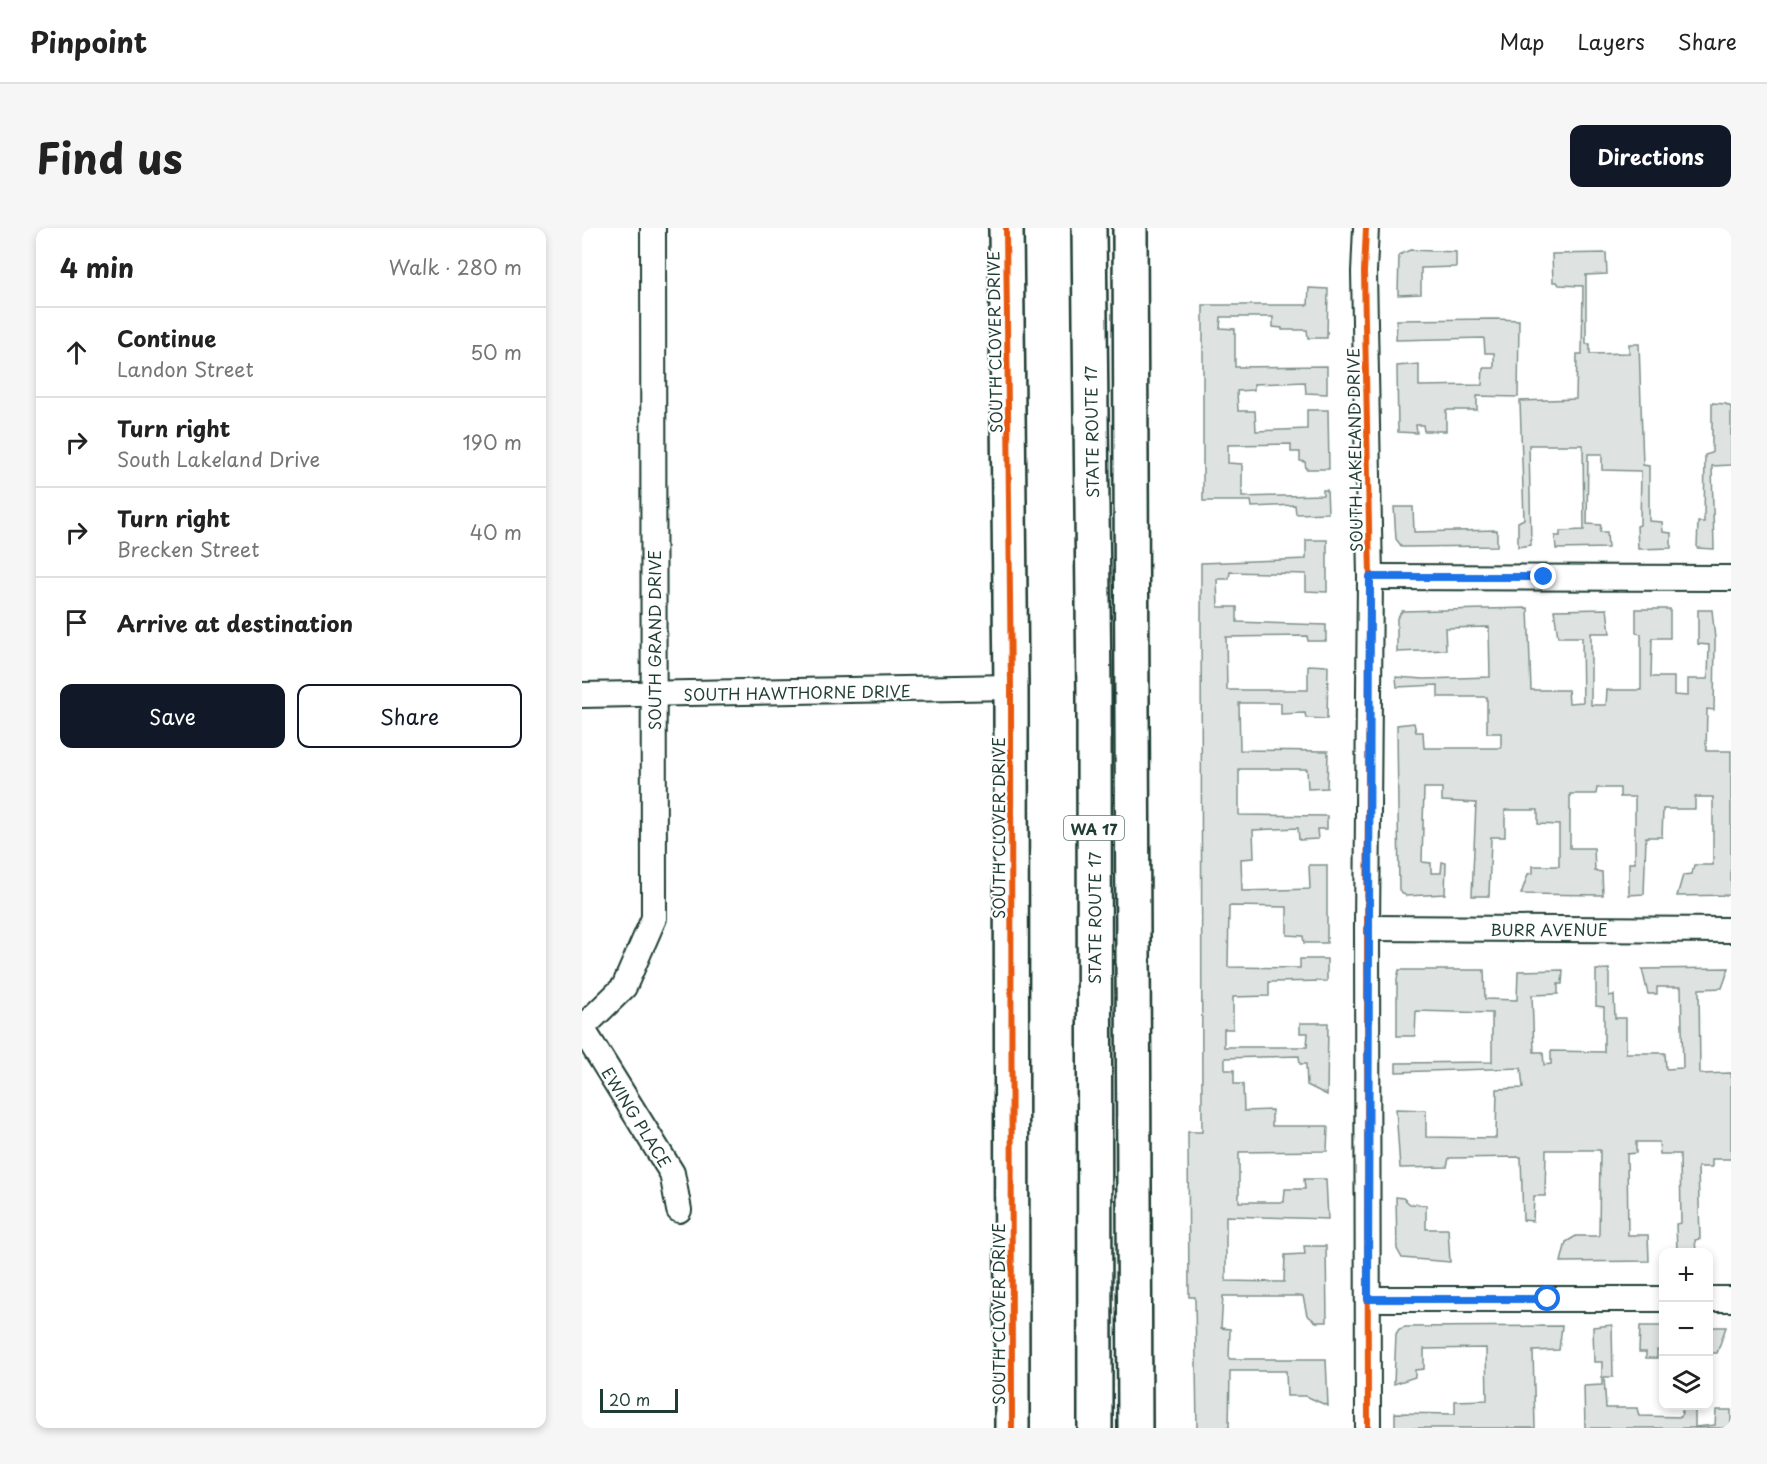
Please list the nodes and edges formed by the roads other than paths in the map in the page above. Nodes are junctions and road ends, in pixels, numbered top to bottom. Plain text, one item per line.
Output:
1 (653, 228) edge
2 (1006, 228) edge
3 (1089, 228) edge
4 (1130, 228) edge
5 (1366, 228) edge
6 (1370, 577) junction
7 (1731, 578) edge
8 (1011, 687) junction
9 (582, 695) edge
10 (654, 695) junction
11 (1367, 928) junction
12 (1731, 930) edge
13 (582, 1028) edge
14 (679, 1210) dead end
15 (1368, 1299) junction
16 (1659, 1299) edge
17 (1713, 1299) edge
18 (1731, 1299) edge
19 (1012, 1428) edge
20 (1095, 1428) edge
21 (1135, 1428) edge
22 (1368, 1428) edge

1 - 10 street, SOUTH GRAND DRIVE
2 - 8 main road, SOUTH CLOVER DRIVE
3 - 20 main road, STATE ROUTE 17 / WA 17
4 - 21 main road, WA 17
5 - 6 street, SOUTH LAKELAND DRIVE
6 - 7 street
6 - 11 street, SOUTH LAKELAND DRIVE
8 - 10 street, SOUTH HAWTHORNE DRIVE
8 - 19 main road, SOUTH CLOVER DRIVE
9 - 10 street, SOUTH HAWTHORNE DRIVE
10 - 13 street, SOUTH GRAND DRIVE
11 - 12 street, BURR AVENUE
11 - 15 street, SOUTH LAKELAND DRIVE
13 - 14 street, EWING PLACE
15 - 16 street
15 - 22 street, SOUTH LAKELAND DRIVE
17 - 18 street

